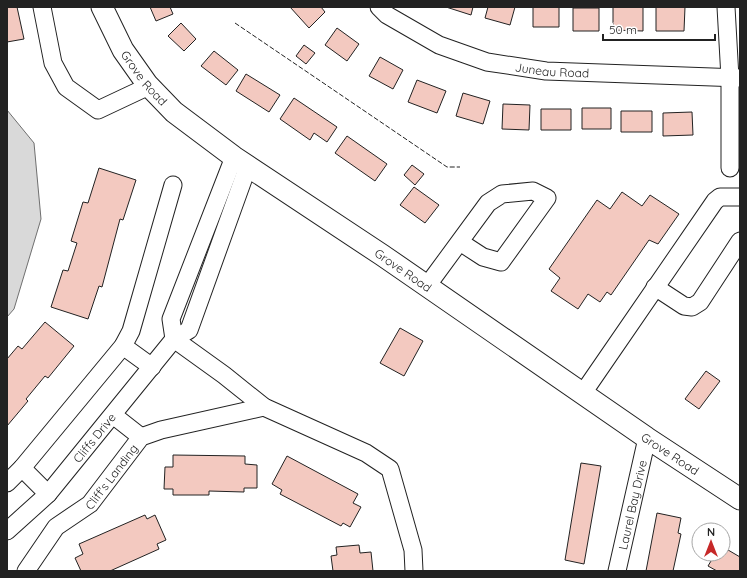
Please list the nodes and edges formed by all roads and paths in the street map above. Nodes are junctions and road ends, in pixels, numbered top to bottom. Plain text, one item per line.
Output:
1 (42, 7) edge
2 (102, 7) edge
3 (379, 7) edge
4 (726, 7) edge
5 (735, 78) edge
6 (149, 86) junction
7 (241, 161) junction
8 (730, 168) dead end
9 (173, 185) dead end
10 (740, 197) edge
11 (740, 241) edge
12 (460, 242) junction
13 (427, 286) junction
14 (655, 287) junction
15 (174, 338) junction
16 (123, 346) junction
17 (152, 367) junction
18 (583, 393) junction
19 (264, 407) junction
20 (113, 415) junction
21 (141, 437) junction
22 (647, 438) junction
23 (22, 468) junction
24 (7, 483) edge
25 (48, 494) junction
26 (740, 499) edge
27 (7, 531) edge
28 (26, 571) edge
29 (414, 571) edge
30 (617, 571) edge

1 - 6 street
2 - 6 main road, Grove Road
3 - 5 street, Juneau Road
4 - 5 street
5 - 8 street
6 - 7 main road, Grove Road
7 - 13 main road, Grove Road
7 - 15 street
9 - 16 street
10 - 14 street
11 - 14 street
12 - 12 street
12 - 13 street
13 - 18 main road, Grove Road
14 - 18 street
15 - 17 street, Cliffs Drive
15 - 19 street
16 - 17 street
16 - 23 street
17 - 20 street, Cliffs Drive
18 - 22 main road, Grove Road
19 - 21 street, Cliff's Landing
19 - 29 street
20 - 21 street
20 - 25 street, Cliffs Drive
21 - 28 street, Cliff's Landing
22 - 26 main road, Grove Road
22 - 30 street, Laurel Bay Drive
23 - 24 street
23 - 25 street
25 - 27 street, Cliffs Drive

